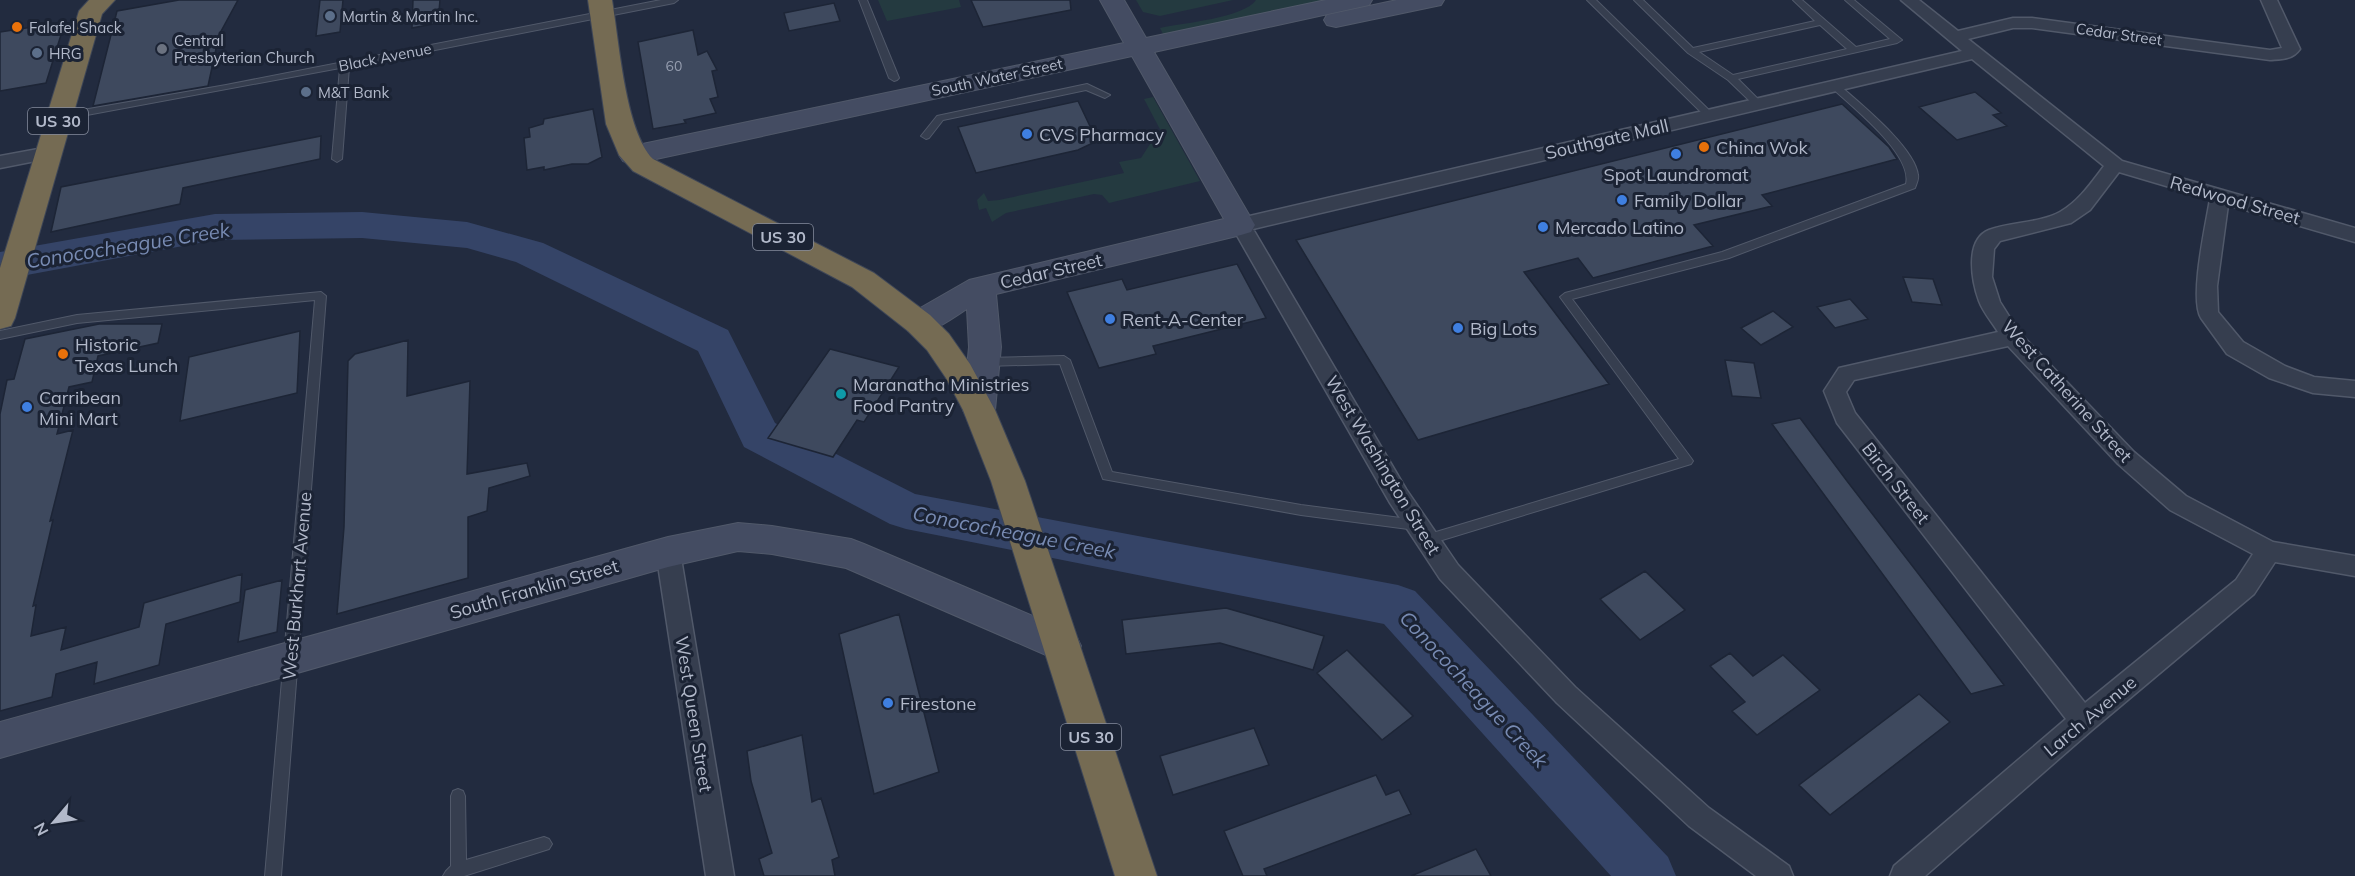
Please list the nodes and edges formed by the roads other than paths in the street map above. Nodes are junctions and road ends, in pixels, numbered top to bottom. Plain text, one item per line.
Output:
1 (674, 0) edge
2 (863, 0) edge
3 (1112, 0) edge
4 (1360, 0) edge
5 (1432, 0) edge
6 (1591, 0) edge
7 (1638, 0) edge
8 (1797, 0) edge
9 (1849, 0) edge
10 (1908, 0) edge
11 (2269, 0) edge
12 (93, 4) edge
13 (600, 7) edge
14 (1822, 22) junction
15 (1954, 37) junction
16 (1854, 50) junction
17 (1691, 51) junction
18 (1974, 53) junction
19 (1142, 54) junction
20 (345, 65) junction
21 (894, 78) dead end
22 (1731, 78) junction
23 (1834, 85) junction
24 (1105, 95) dead end
25 (1757, 103) junction
26 (1709, 115) junction
27 (60, 117) junction
28 (926, 136) dead end
29 (49, 153) junction
30 (633, 154) junction
31 (337, 159) dead end
32 (0, 162) edge
33 (2115, 165) junction
34 (2220, 196) junction
35 (1241, 225) junction
36 (2355, 234) edge
37 (980, 287) junction
38 (0, 318) edge
39 (919, 322) junction
40 (0, 335) edge
41 (2012, 337) junction
42 (984, 362) junction
43 (2355, 389) edge
44 (979, 410) junction
45 (1421, 533) junction
46 (2269, 551) junction
47 (668, 552) junction
48 (2355, 566) edge
49 (1062, 646) junction
50 (291, 657) junction
51 (2083, 721) junction
52 (0, 740) edge
53 (458, 796) dead end
54 (544, 844) dead end
55 (455, 873) edge
56 (273, 876) edge
57 (720, 876) edge
58 (1136, 876) edge
59 (1779, 876) edge
60 (1904, 876) edge

1 - 13 lane, Black Avenue
2 - 21 lane
3 - 19 street, West Washington Street
4 - 19 street, South Water Street
5 - 19 street, South Water Street
6 - 26 lane
7 - 17 lane
8 - 14 lane
9 - 16 lane
10 - 15 street
11 - 15 street, Cedar Street
12 - 27 highway, US 30
13 - 20 lane, Black Avenue
13 - 30 highway, US 30
14 - 16 lane
14 - 17 lane
15 - 18 street
16 - 22 lane
17 - 22 lane
18 - 23 street, Southgate Mall
18 - 33 street
19 - 30 street, South Water Street
19 - 35 street, West Washington Street
20 - 27 lane, Black Avenue
20 - 31 lane
22 - 25 lane
23 - 25 street, Southgate Mall
23 - 45 lane
24 - 28 lane
25 - 26 street, Southgate Mall
26 - 35 street, Southgate Mall
27 - 29 highway, US 30
29 - 32 street
29 - 38 highway, US 30
30 - 39 highway, US 30
33 - 34 street, Redwood Street
33 - 41 street, West Catherine Street
34 - 36 street, Redwood Street
34 - 43 street
35 - 37 street, Cedar Street
35 - 45 street, West Washington Street
37 - 39 street
37 - 42 street, Cedar Street
39 - 44 highway, US 30
40 - 50 lane, West Burkhart Avenue
41 - 46 street, West Catherine Street
41 - 51 street, Birch Street
42 - 44 street, Cedar Street
42 - 45 lane
44 - 49 highway, US 30
45 - 59 street, West Washington Street
46 - 48 street, West Catherine Street
46 - 51 street, Larch Avenue
47 - 49 street, South Franklin Street
47 - 50 street, South Franklin Street
47 - 57 street, West Queen Street
49 - 58 highway, US 30
50 - 52 street, South Franklin Street
50 - 56 lane, West Burkhart Avenue
51 - 60 street, Larch Avenue
53 - 55 lane
54 - 55 lane

